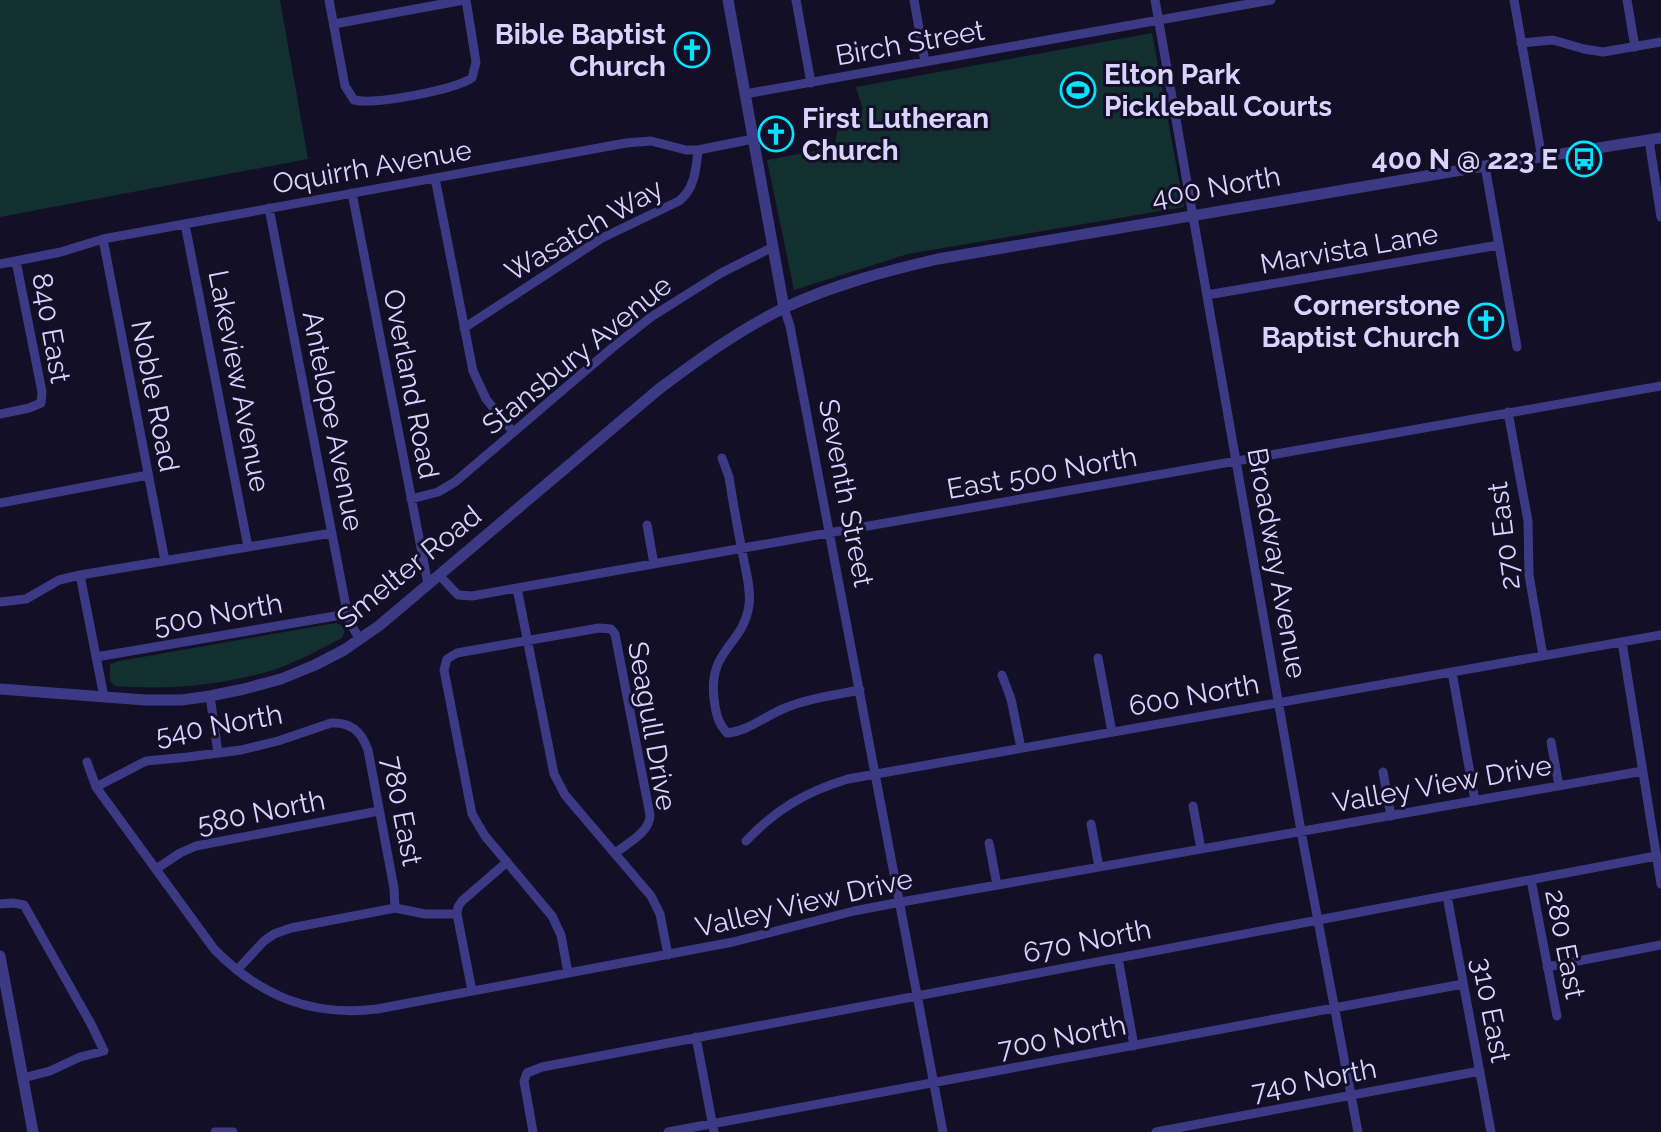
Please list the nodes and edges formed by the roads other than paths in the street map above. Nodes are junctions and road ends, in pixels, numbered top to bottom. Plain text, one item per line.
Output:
1 (329, 0) edge
2 (465, 0) edge
3 (728, 0) edge
4 (796, 0) edge
5 (914, 0) edge
6 (1155, 0) edge
7 (1271, 0) edge
8 (1514, 0) edge
9 (1627, 0) edge
10 (1158, 20) junction
11 (334, 24) junction
12 (1661, 42) edge
13 (1521, 43) junction
14 (1635, 47) junction
15 (925, 62) junction
16 (811, 83) junction
17 (745, 94) junction
18 (753, 139) junction
19 (1655, 139) edge
20 (698, 150) junction
21 (1542, 158) junction
22 (1485, 166) junction
23 (435, 178) junction
24 (352, 193) junction
25 (269, 208) junction
26 (1193, 215) junction
27 (1661, 217) edge
28 (185, 224) junction
29 (103, 239) junction
30 (1499, 245) junction
31 (773, 247) junction
32 (16, 261) junction
33 (0, 264) edge
34 (1207, 295) junction
35 (784, 308) junction
36 (464, 328) junction
37 (1517, 347) dead end
38 (1661, 386) edge
39 (1508, 412) junction
40 (0, 414) edge
41 (513, 432) junction
42 (722, 458) dead end
43 (1236, 461) junction
44 (148, 475) junction
45 (411, 499) junction
46 (0, 503) edge
47 (647, 525) dead end
48 (332, 533) junction
49 (830, 533) junction
50 (248, 547) junction
51 (742, 548) junction
52 (165, 561) junction
53 (654, 564) junction
54 (80, 575) junction
55 (439, 575) junction
56 (428, 584) junction
57 (517, 588) junction
58 (0, 602) edge
59 (347, 614) junction
60 (1661, 635) edge
61 (360, 639) junction
62 (528, 641) junction
63 (1622, 642) junction
64 (1543, 656) junction
65 (96, 657) junction
66 (1098, 658) dead end
67 (1452, 672) junction
68 (1002, 675) dead end
69 (0, 689) edge
70 (860, 690) junction
71 (210, 696) junction
72 (104, 697) junction
73 (1279, 702) junction
74 (354, 727) joint
75 (1112, 732) junction
76 (1551, 742) dead end
77 (1021, 748) junction
78 (218, 753) junction
79 (87, 762) dead end
80 (1643, 771) junction
81 (1383, 772) dead end
82 (876, 774) junction
83 (1559, 786) junction
84 (96, 787) junction
85 (1475, 801) junction
86 (1193, 806) dead end
87 (379, 811) junction
88 (1391, 816) junction
89 (1091, 824) dead end
90 (1301, 831) junction
91 (746, 841) dead end
92 (989, 843) dead end
93 (1201, 849) junction
94 (615, 853) junction
95 (1656, 856) junction
96 (507, 862) junction
97 (1099, 867) junction
98 (156, 869) junction
99 (1531, 880) junction
100 (1661, 884) edge
101 (997, 885) junction
102 (1447, 896) junction
103 (901, 902) junction
104 (0, 904) edge
105 (395, 908) junction
106 (457, 914) junction
107 (1318, 920) junction
108 (1661, 945) edge
109 (668, 955) junction
110 (0, 956) edge
111 (1118, 958) junction
112 (1547, 967) junction
113 (237, 970) junction
114 (568, 973) junction
115 (1463, 984) junction
116 (472, 991) junction
117 (917, 996) junction
118 (1335, 1008) junction
119 (1557, 1016) dead end
120 (696, 1037) junction
121 (1134, 1046) junction
122 (1480, 1071) junction
123 (23, 1078) junction
124 (934, 1084) junction
125 (1351, 1095) junction
126 (714, 1128) edge
127 (33, 1132) edge
128 (215, 1132) edge
129 (233, 1132) edge
130 (533, 1132) edge
131 (668, 1132) edge
132 (943, 1132) edge
133 (1156, 1132) edge
134 (1358, 1132) edge
135 (1491, 1132) edge

1 - 11 street
2 - 11 street
2 - 11 street
3 - 17 street, Seventh Street
4 - 16 street
5 - 15 street
6 - 10 street, Broadway Avenue
7 - 10 street, Birch Street
8 - 13 street
9 - 14 street
10 - 15 street, Birch Street
10 - 26 street, Broadway Avenue
12 - 14 street
13 - 14 street
13 - 21 street
15 - 16 street, Birch Street
16 - 17 street, Birch Street
17 - 18 street, Seventh Street
18 - 20 street, Oquirrh Avenue
18 - 31 street, Seventh Street
19 - 21 street, 400 North
19 - 27 street
20 - 23 street, Oquirrh Avenue
20 - 36 street, Wasatch Way
21 - 22 street, 400 North
22 - 26 street, 400 North
22 - 30 street
23 - 24 street, Oquirrh Avenue
23 - 36 street
24 - 25 street, Oquirrh Avenue
24 - 45 street, Overland Road
25 - 28 street, Oquirrh Avenue
25 - 48 street, Antelope Avenue
26 - 34 street, Broadway Avenue
26 - 35 street, 400 North
28 - 29 street, Oquirrh Avenue
28 - 50 street, Lakeview Avenue
29 - 32 street, Oquirrh Avenue
29 - 44 street, Noble Road
30 - 34 street, Marvista Lane
30 - 37 street
31 - 35 street, Seventh Street
31 - 41 street, Stansbury Avenue
32 - 33 street, Oquirrh Avenue
32 - 40 street, 840 East
34 - 43 street, Broadway Avenue
35 - 49 street, Seventh Street
35 - 55 street, Smelter Road
36 - 41 street
38 - 39 street, East 500 North
39 - 43 street, East 500 North
39 - 64 street, 270 East
41 - 45 street, Stansbury Avenue
42 - 51 street
43 - 49 street, East 500 North
43 - 73 street, Broadway Avenue
44 - 46 street
44 - 52 street, Noble Road
45 - 56 street, Overland Road
47 - 53 street
48 - 50 street
48 - 59 street, Antelope Avenue
49 - 51 street, East 500 North
49 - 70 street, Seventh Street
50 - 52 street
51 - 53 street, East 500 North
51 - 70 street
52 - 54 street
53 - 57 street, East 500 North
54 - 58 street
54 - 65 street
55 - 56 street, Smelter Road
55 - 57 street, East 500 North
56 - 61 street, Smelter Road
57 - 62 street
59 - 61 street, Antelope Avenue
59 - 65 street, 500 North
60 - 63 street, 600 North
61 - 71 street, Smelter Road
62 - 94 street
62 - 94 street, Seagull Drive
62 - 96 street
63 - 64 street, 600 North
63 - 80 street
64 - 67 street, 600 North
65 - 72 street
66 - 75 street
67 - 73 street, 600 North
67 - 85 street
68 - 77 street
69 - 72 street, Smelter Road
70 - 82 street, Seventh Street
71 - 72 street, Smelter Road
71 - 78 street
73 - 75 street, 600 North
73 - 90 street, Broadway Avenue
74 - 78 street, 540 North
74 - 87 street, 780 East
75 - 77 street, 600 North
76 - 83 street
77 - 82 street, 600 North
78 - 84 street, 540 North
79 - 84 street, Valley View Drive
80 - 83 street, Valley View Drive
80 - 95 street
81 - 88 street
82 - 91 street, 600 North
82 - 103 street, Seventh Street
83 - 85 street, Valley View Drive
84 - 98 street, Valley View Drive
85 - 88 street, Valley View Drive
86 - 93 street
87 - 98 street, 580 North
87 - 105 street, 780 East
88 - 90 street, Valley View Drive
89 - 97 street
90 - 93 street, Valley View Drive
90 - 107 street, Broadway Avenue
92 - 101 street
93 - 97 street, Valley View Drive
94 - 109 street
95 - 99 street, 670 North
95 - 100 street
96 - 106 street
96 - 114 street
97 - 101 street, Valley View Drive
98 - 113 street, Valley View Drive
99 - 102 street, 670 North
99 - 112 street, 280 East
101 - 103 street, Valley View Drive
102 - 107 street, 670 North
102 - 115 street, 310 East
103 - 109 street, Valley View Drive
103 - 117 street, Seventh Street
104 - 123 street
105 - 106 street
105 - 113 street
106 - 116 street
107 - 111 street, 670 North
107 - 118 street, Broadway Avenue
108 - 112 street
109 - 114 street, Valley View Drive
110 - 123 street
111 - 117 street, 670 North
111 - 121 street
112 - 119 street, 280 East
113 - 116 street, Valley View Drive
114 - 116 street, Valley View Drive
115 - 118 street, 700 North
115 - 122 street, 310 East
117 - 120 street, 670 North
117 - 124 street, Seventh Street
118 - 121 street, 700 North
118 - 125 street, Broadway Avenue
120 - 126 street
120 - 130 street, 670 North
121 - 124 street, 700 North
122 - 125 street, 740 North
122 - 135 street, 310 East
123 - 127 street
124 - 126 street, 700 North
124 - 132 street, Seventh Street
125 - 133 street, 740 North
125 - 134 street, Broadway Avenue
126 - 131 street, 700 North
128 - 129 street

